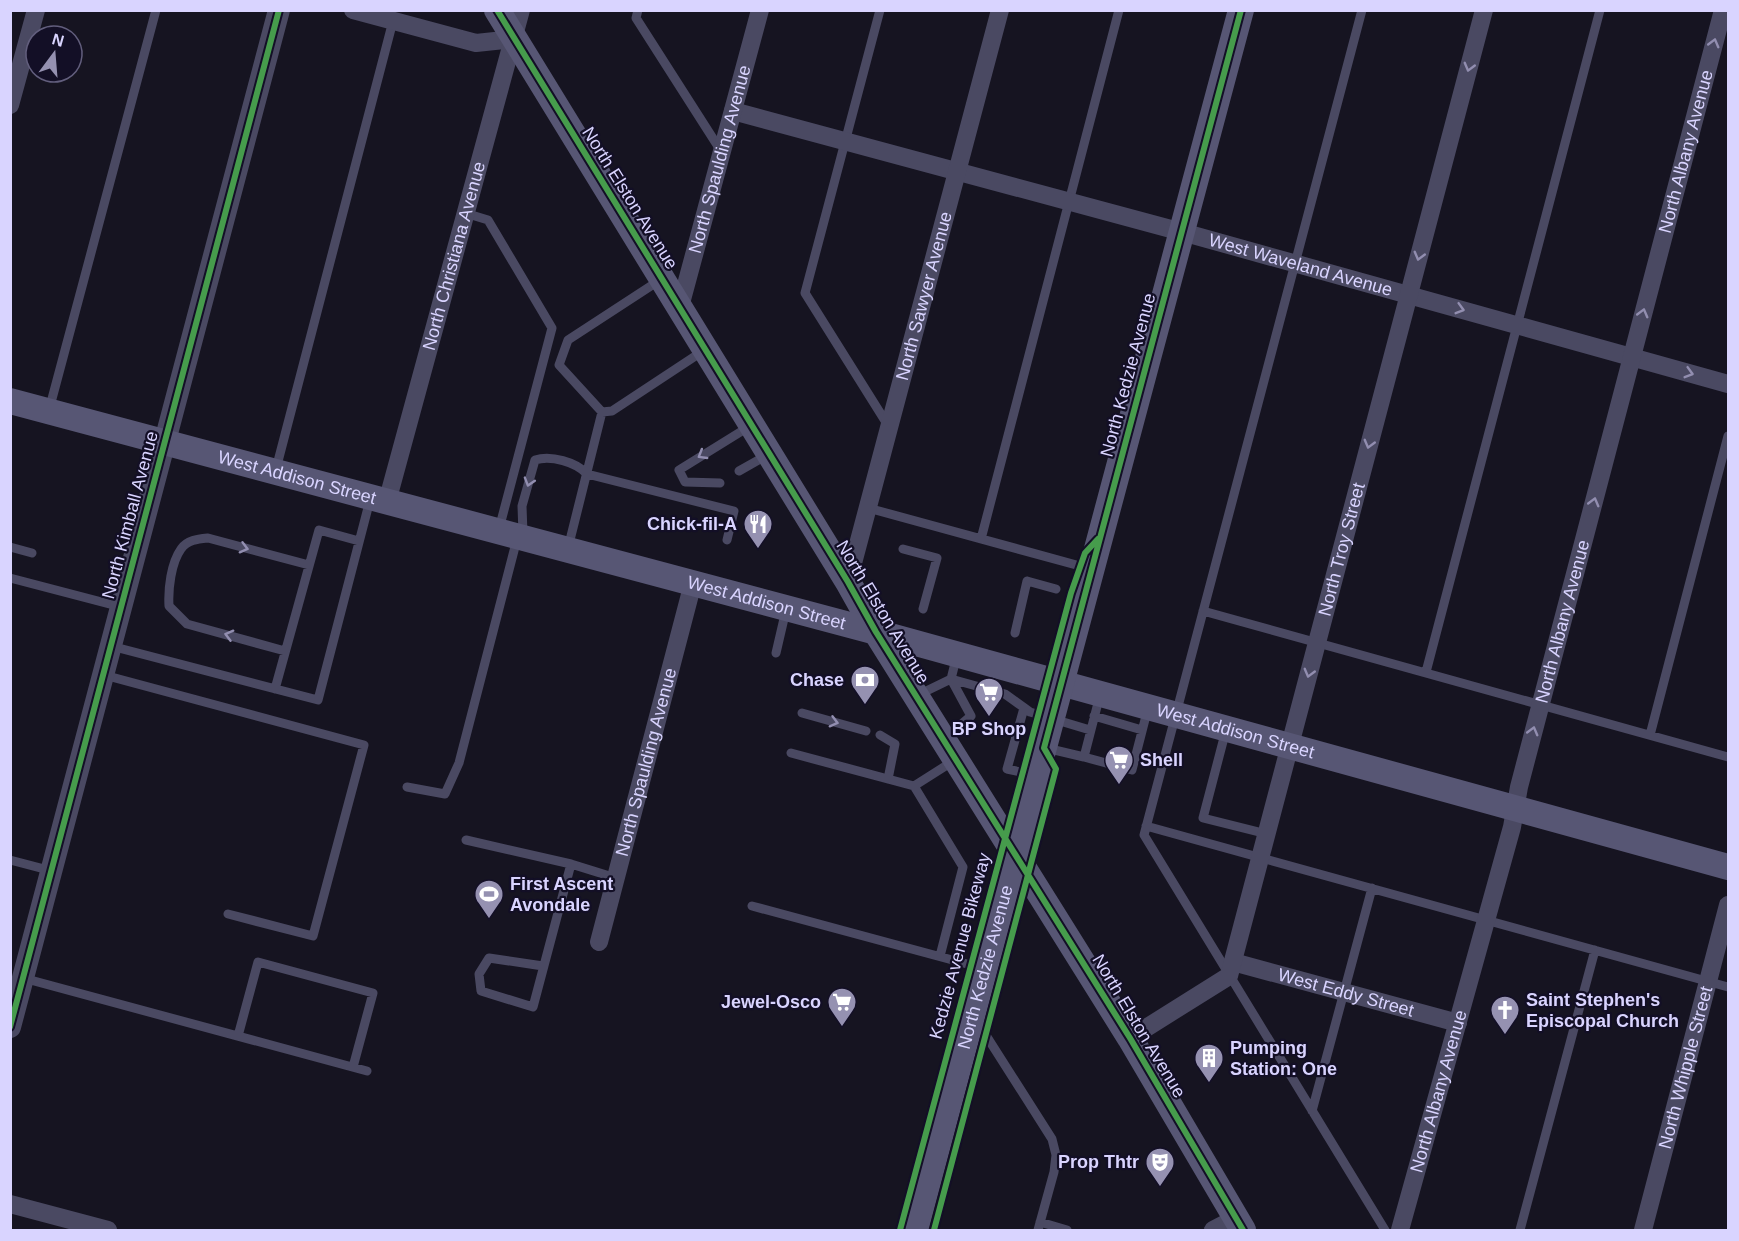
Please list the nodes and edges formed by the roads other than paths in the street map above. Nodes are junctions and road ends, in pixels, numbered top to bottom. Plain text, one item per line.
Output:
1 (36, 10) edge
2 (156, 10) edge
3 (279, 10) edge
4 (353, 10) edge
5 (496, 10) edge
6 (521, 10) edge
7 (638, 10) edge
8 (760, 10) edge
9 (880, 10) edge
10 (1000, 10) edge
11 (1119, 10) edge
12 (1241, 10) edge
13 (1362, 10) edge
14 (1484, 10) edge
15 (1600, 10) edge
16 (1723, 10) edge
17 (382, 16) edge
18 (514, 39) junction
19 (10, 105) edge
20 (734, 111) junction
21 (845, 142) junction
22 (722, 152) junction
23 (957, 172) junction
24 (1070, 202) junction
25 (465, 213) junction
26 (1182, 232) junction
27 (1295, 263) junction
28 (662, 278) junction
29 (1409, 295) junction
30 (680, 307) junction
31 (1518, 325) junction
32 (705, 349) junction
33 (1632, 357) junction
34 (1728, 384) edge
35 (10, 401) edge
36 (49, 412) junction
37 (602, 412) junction
38 (752, 425) junction
39 (889, 427) junction
40 (1728, 436) edge
41 (165, 443) junction
42 (770, 454) junction
43 (740, 471) dead end
44 (275, 472) junction
45 (587, 474) junction
46 (720, 483) dead end
47 (379, 500) junction
48 (868, 508) junction
49 (513, 536) junction
50 (981, 539) junction
51 (727, 540) dead end
52 (359, 541) junction
53 (10, 547) edge
54 (903, 549) dead end
55 (568, 550) junction
56 (32, 553) dead end
57 (309, 565) junction
58 (1091, 569) junction
59 (10, 578) edge
60 (848, 582) junction
61 (693, 583) junction
62 (1056, 588) dead end
63 (122, 607) junction
64 (787, 608) junction
65 (923, 609) dead end
66 (1203, 611) junction
67 (876, 632) junction
68 (1015, 633) dead end
69 (1317, 642) junction
70 (111, 646) junction
71 (285, 651) junction
72 (776, 653) dead end
73 (957, 654) junction
74 (1426, 672) junction
75 (104, 675) junction
76 (951, 679) junction
77 (1008, 681) junction
78 (1061, 682) junction
79 (274, 689) junction
80 (916, 696) junction
81 (1540, 704) junction
82 (1098, 705) junction
83 (1024, 708) junction
84 (802, 714) dead end
85 (1176, 714) junction
86 (1145, 718) junction
87 (1051, 719) junction
88 (1226, 728) junction
89 (1090, 730) junction
90 (866, 731) dead end
91 (880, 735) dead end
92 (1650, 735) junction
93 (1290, 746) junction
94 (1044, 748) junction
95 (950, 750) junction
96 (791, 753) dead end
97 (1084, 757) junction
98 (1728, 757) edge
99 (1036, 775) junction
100 (888, 779) junction
101 (914, 786) junction
102 (407, 788) dead end
103 (1515, 808) junction
104 (1146, 826) junction
105 (1267, 834) junction
106 (466, 840) dead end
107 (1015, 854) junction
108 (1261, 858) junction
109 (10, 860) edge
110 (571, 864) junction
111 (1728, 867) edge
112 (52, 871) junction
113 (616, 878) junction
114 (1372, 888) junction
115 (1728, 905) edge
116 (752, 906) dead end
117 (228, 914) dead end
118 (1486, 920) junction
119 (599, 942) dead end
120 (1595, 950) junction
121 (940, 956) junction
122 (543, 966) junction
123 (985, 968) junction
124 (1231, 969) junction
125 (23, 978) junction
126 (1709, 981) junction
127 (1728, 987) edge
128 (1344, 992) junction
129 (973, 1014) junction
130 (1458, 1023) junction
131 (10, 1027) edge
132 (238, 1036) junction
133 (1130, 1038) junction
134 (353, 1067) junction
135 (368, 1071) dead end
136 (1312, 1111) junction
137 (10, 1204) edge
138 (1239, 1224) edge
139 (1039, 1226) edge
140 (108, 1230) edge
141 (915, 1230) edge
142 (1067, 1230) edge
143 (1213, 1230) edge
144 (1385, 1230) edge
145 (1400, 1230) edge
146 (1520, 1230) edge
147 (1643, 1230) edge

1 - 19 street
2 - 36 lane
3 - 41 street, North Kimball Avenue
4 - 17 street
5 - 18 main road, North Elston Avenue
6 - 18 street, North Christiana Avenue
7 - 22 lane
8 - 20 street, North Spaulding Avenue
9 - 21 lane
10 - 23 street, North Sawyer Avenue
11 - 24 lane
12 - 26 main road, North Kedzie Avenue
13 - 27 lane
14 -> 29 street, North Troy Street
15 - 31 lane
33 -> 16 street, North Albany Avenue
17 - 18 street
17 - 44 lane
18 - 25 street, North Christiana Avenue
18 - 28 main road, North Elston Avenue
20 - 21 street, West Waveland Avenue
20 - 22 street, North Spaulding Avenue
21 - 23 street, West Waveland Avenue
21 - 39 lane
22 - 30 street, North Spaulding Avenue
23 - 24 street, West Waveland Avenue
23 - 39 street, North Sawyer Avenue
24 - 26 street, West Waveland Avenue
24 - 50 lane
25 - 47 street, North Christiana Avenue
25 - 49 lane
26 - 27 street, West Waveland Avenue
26 - 58 main road, North Kedzie Avenue
27 - 29 street, West Waveland Avenue
27 - 66 lane
28 - 30 main road, North Elston Avenue
28 - 37 lane
29 -> 31 street, West Waveland Avenue
29 -> 69 street, North Troy Street
30 - 32 main road, North Elston Avenue
31 - 33 street, West Waveland Avenue
31 - 74 lane
32 - 37 lane
32 - 38 main road, North Elston Avenue
33 -> 34 street, West Waveland Avenue
81 -> 33 street, North Albany Avenue
35 - 36 main road, West Addison Street
36 - 41 main road, West Addison Street
37 - 45 lane
38 - 42 main road, North Elston Avenue
38 -> 46 lane
39 - 48 street, North Sawyer Avenue
40 - 92 lane
41 - 44 main road, West Addison Street
41 - 63 street, North Kimball Avenue
42 - 43 lane
42 - 60 main road, North Elston Avenue
44 - 47 main road, West Addison Street
45 -> 49 lane
45 - 51 lane
45 - 55 lane
47 - 49 main road, West Addison Street
47 - 52 lane
48 - 50 lane
48 - 60 street, North Sawyer Avenue
49 - 55 main road, West Addison Street
49 - 102 lane
50 - 58 lane
52 - 57 lane
52 - 79 lane
53 - 56 lane
54 - 65 lane
55 - 61 main road, West Addison Street
57 - 71 lane
71 -> 57 lane
58 - 78 main road, North Kedzie Avenue
59 - 63 lane
60 - 67 main road, North Elston Avenue
61 - 64 main road, West Addison Street
61 - 113 street, North Spaulding Avenue
62 - 68 lane
63 - 70 street, North Kimball Avenue
64 - 67 main road, West Addison Street
64 - 72 lane
66 - 69 lane
66 - 85 lane
67 - 73 main road, West Addison Street
67 - 80 main road, North Elston Avenue
69 - 74 lane
69 -> 93 street, North Troy Street
70 - 75 street, North Kimball Avenue
70 - 79 lane
71 - 79 lane
73 - 76 lane
73 - 77 main road, West Addison Street
74 - 81 lane
75 - 112 street, North Kimball Avenue
75 - 117 lane
76 - 77 lane
76 - 80 lane
76 - 95 lane
77 - 78 main road, West Addison Street
77 - 83 lane
78 - 82 main road, West Addison Street
78 - 87 main road, North Kedzie Avenue
80 - 95 main road, North Elston Avenue
81 - 92 lane
103 -> 81 street, North Albany Avenue
82 - 86 main road, West Addison Street
82 - 89 lane
83 - 87 lane
83 - 99 lane
84 -> 90 lane
85 - 86 main road, West Addison Street
85 - 88 main road, West Addison Street
85 - 104 lane
86 - 97 lane
87 - 89 lane
87 - 94 main road, North Kedzie Avenue
88 - 93 main road, West Addison Street
88 - 105 lane
89 - 97 lane
91 - 100 lane
92 - 98 lane
93 - 103 main road, West Addison Street
93 - 105 street, North Troy Street
94 - 97 lane
94 - 99 main road, North Kedzie Avenue
95 - 101 lane
95 - 107 main road, North Elston Avenue
96 - 100 lane
99 - 107 main road, North Kedzie Avenue
100 - 101 lane
101 - 121 lane
103 - 111 main road, West Addison Street
103 - 118 street, North Albany Avenue
104 - 108 lane
104 - 124 lane
105 - 108 street, North Troy Street
106 - 110 lane
107 - 123 main road, North Kedzie Avenue
107 - 133 main road, North Elston Avenue
108 - 114 lane
108 - 124 street, North Troy Street
109 - 112 lane
110 - 113 lane
110 - 122 lane
112 - 125 street, North Kimball Avenue
113 - 119 street, North Spaulding Avenue
114 - 118 lane
114 - 128 lane
115 - 126 street, North Whipple Street
116 - 121 lane
118 - 120 lane
118 - 130 street, North Albany Avenue
120 - 126 lane
120 - 146 lane
121 - 123 lane
122 - 122 lane
123 - 129 main road, North Kedzie Avenue
124 - 128 street, West Eddy Street
124 - 133 street
124 - 136 lane
125 - 131 street, North Kimball Avenue
125 - 132 lane
126 - 127 lane
126 - 147 street, North Whipple Street
128 - 130 street, West Eddy Street
128 - 136 lane
129 - 139 lane
129 - 141 main road, North Kedzie Avenue
130 - 145 street, North Albany Avenue
132 - 134 lane
132 - 134 lane
133 - 138 main road, North Elston Avenue
134 - 135 lane
136 - 144 lane
137 - 140 street
138 - 143 street
139 - 142 lane

